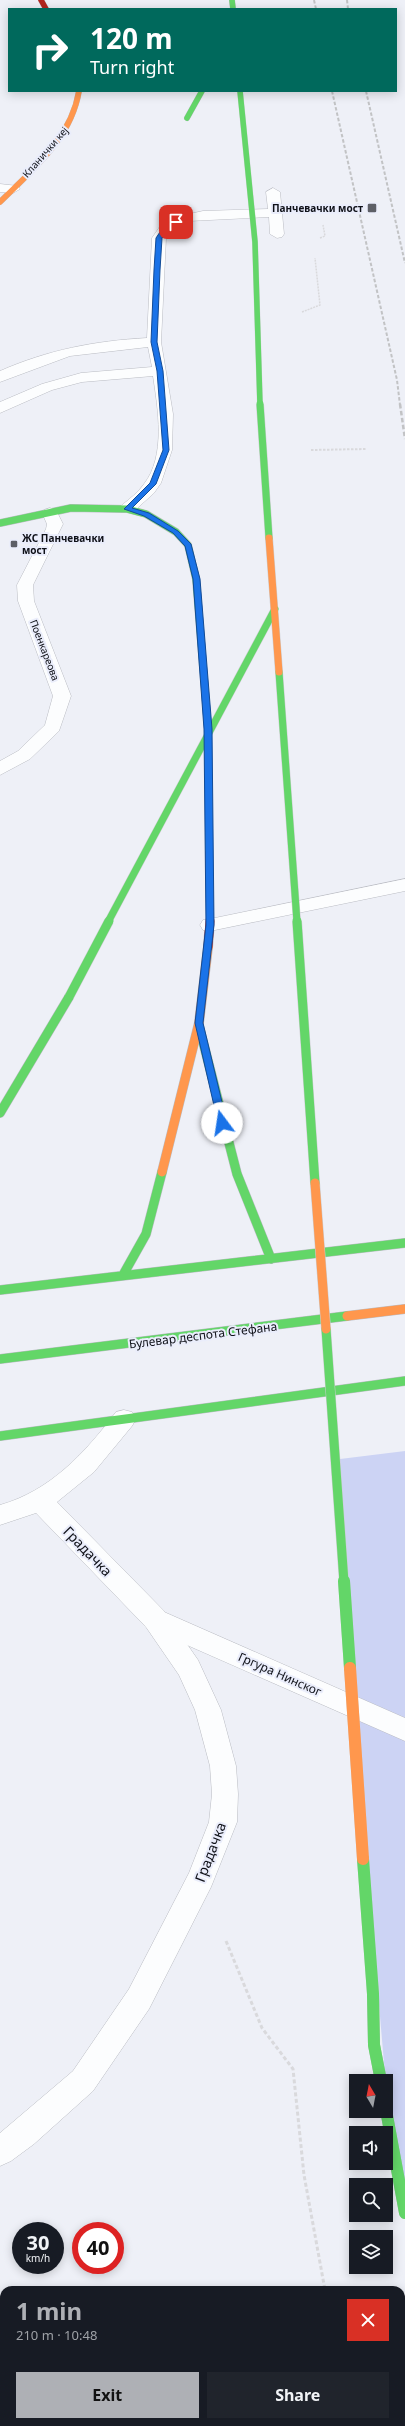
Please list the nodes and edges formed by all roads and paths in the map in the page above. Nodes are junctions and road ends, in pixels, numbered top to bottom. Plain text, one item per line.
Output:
1 (79, 92) edge
2 (201, 92) edge
3 (240, 92) edge
4 (187, 118) dead end
5 (6, 188) edge
6 (272, 192) dead end
7 (0, 202) edge
8 (274, 213) junction
9 (277, 234) dead end
10 (325, 236) dead end
11 (319, 238) dead end
12 (314, 255) dead end
13 (299, 313) dead end
14 (154, 342) junction
15 (160, 371) junction
16 (0, 377) edge
17 (0, 408) edge
18 (366, 449) dead end
19 (304, 450) dead end
20 (127, 509) junction
21 (50, 512) junction
22 (0, 523) edge
23 (275, 609) junction
24 (0, 769) edge
25 (405, 885) edge
26 (210, 925) junction
27 (199, 1023) junction
28 (0, 1113) edge
29 (405, 1243) edge
30 (271, 1259) junction
31 (123, 1275) junction
32 (0, 1290) edge
33 (405, 1310) edge
34 (0, 1359) edge
35 (405, 1381) edge
36 (124, 1419) junction
37 (0, 1436) edge
38 (39, 1500) junction
39 (0, 1515) edge
40 (155, 1619) junction
41 (405, 1730) edge
42 (201, 1878) junction
43 (380, 2074) edge
44 (387, 2118) edge
45 (0, 2151) edge
46 (405, 2213) edge
47 (324, 2286) edge

1 - 5 main road, Кланички кеј
2 - 4 main road
3 - 23 main road, bridge
5 - 7 main road, Кланички кеј
6 - 8 street
8 - 9 street
8 - 14 street
10 - 11 path
12 - 13 path
14 - 15 street
14 - 16 street
15 - 17 street
15 - 20 street
18 - 19 path
20 - 21 main road
20 - 26 main road
21 - 22 main road
21 - 24 street, Поенкареова
23 - 28 main road, bridge
23 - 43 main road, bridge
25 - 26 street
26 - 27 main road
27 - 30 main road
27 - 31 main road
29 - 30 main road
30 - 31 main road
31 - 32 main road
33 - 34 main road, Булевар деспота Стефана
35 - 36 main road
36 - 37 main road
36 - 38 street
38 - 39 street
38 - 40 street, Градачка
40 - 41 street, Гргура Нинског
40 - 42 street, Градачка
42 - 45 street, Градачка
42 - 47 path
44 - 46 main road

